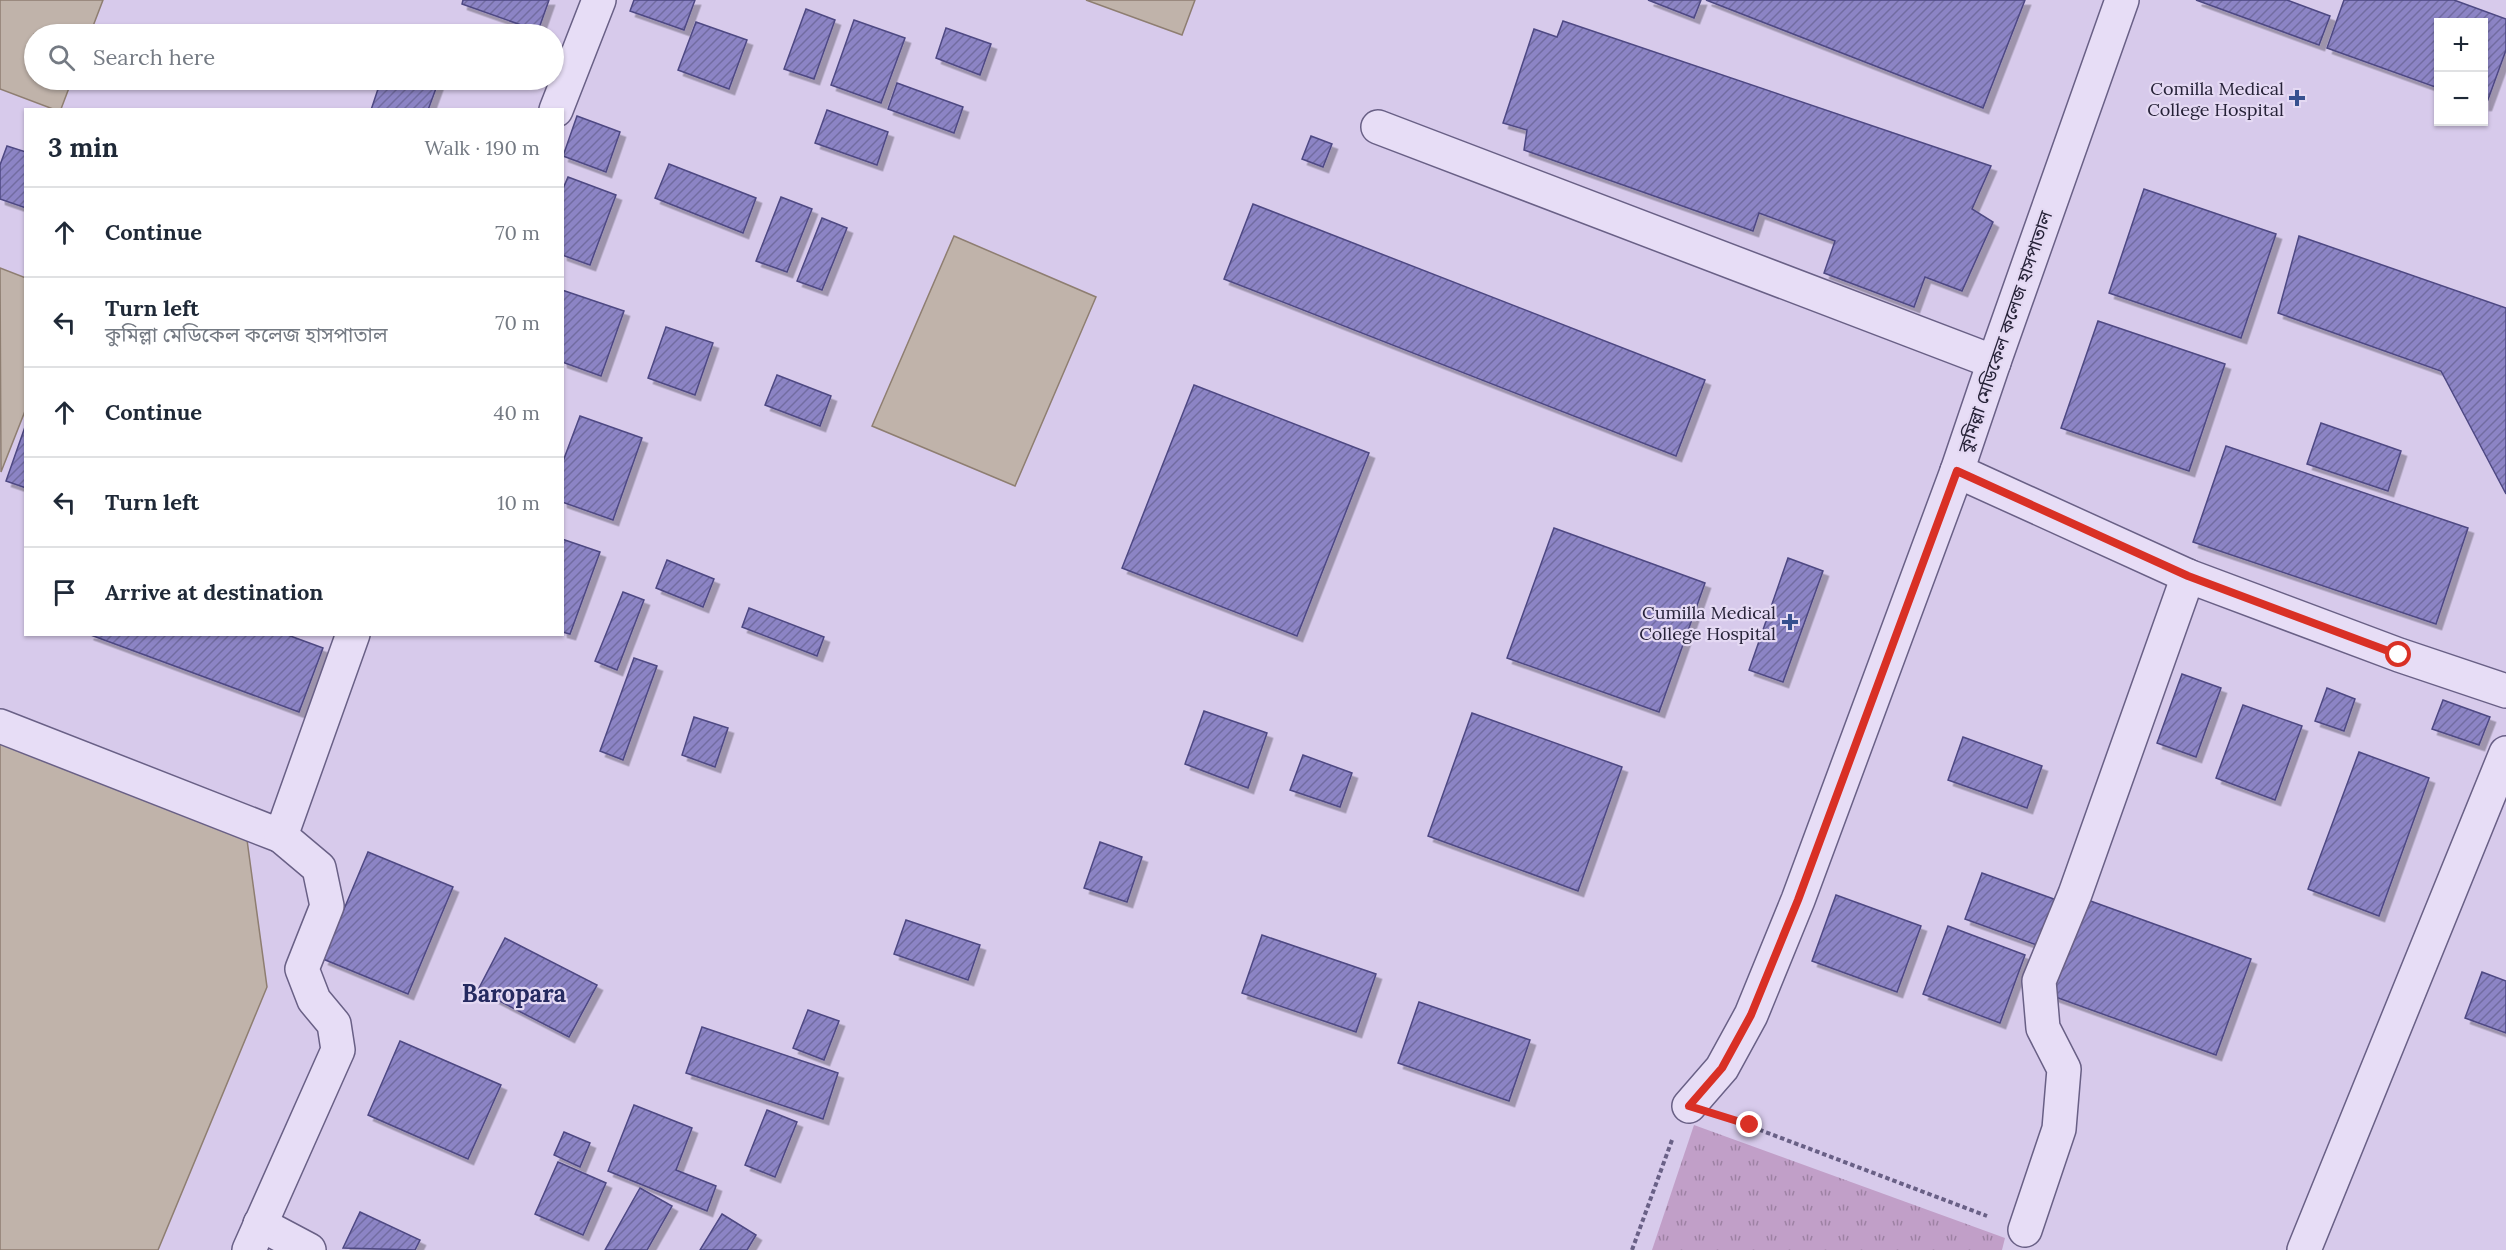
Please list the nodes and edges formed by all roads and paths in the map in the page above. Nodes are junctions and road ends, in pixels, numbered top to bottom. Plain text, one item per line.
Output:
1 (599, 0) edge
2 (2122, 0) edge
3 (564, 90) edge
4 (564, 90) edge
5 (557, 108) edge
6 (1378, 127) dead end
7 (1994, 362) junction
8 (1957, 471) junction
9 (2188, 576) junction
10 (352, 636) edge
11 (2506, 691) edge
12 (0, 726) edge
13 (2506, 753) edge
14 (281, 836) junction
15 (1689, 1106) junction
16 (2025, 1230) joint
17 (255, 1237) edge
18 (309, 1250) edge
19 (1632, 1250) edge
20 (2304, 1250) edge

1 - 3 street
2 - 7 street, কুমিল্লা মেডিকেল কলেজ হাসপাতাল
4 - 5 street
6 - 7 street
7 - 8 street, কুমিল্লা মেডিকেল কলেজ হাসপাতাল
8 - 9 street
8 - 15 street, কুমিল্লা মেডিকেল কলেজ হাসপাতাল
9 - 11 street
9 - 16 street
10 - 14 street
12 - 14 street
13 - 20 street
14 - 17 street
15 - 16 path
15 - 19 path
17 - 18 street

